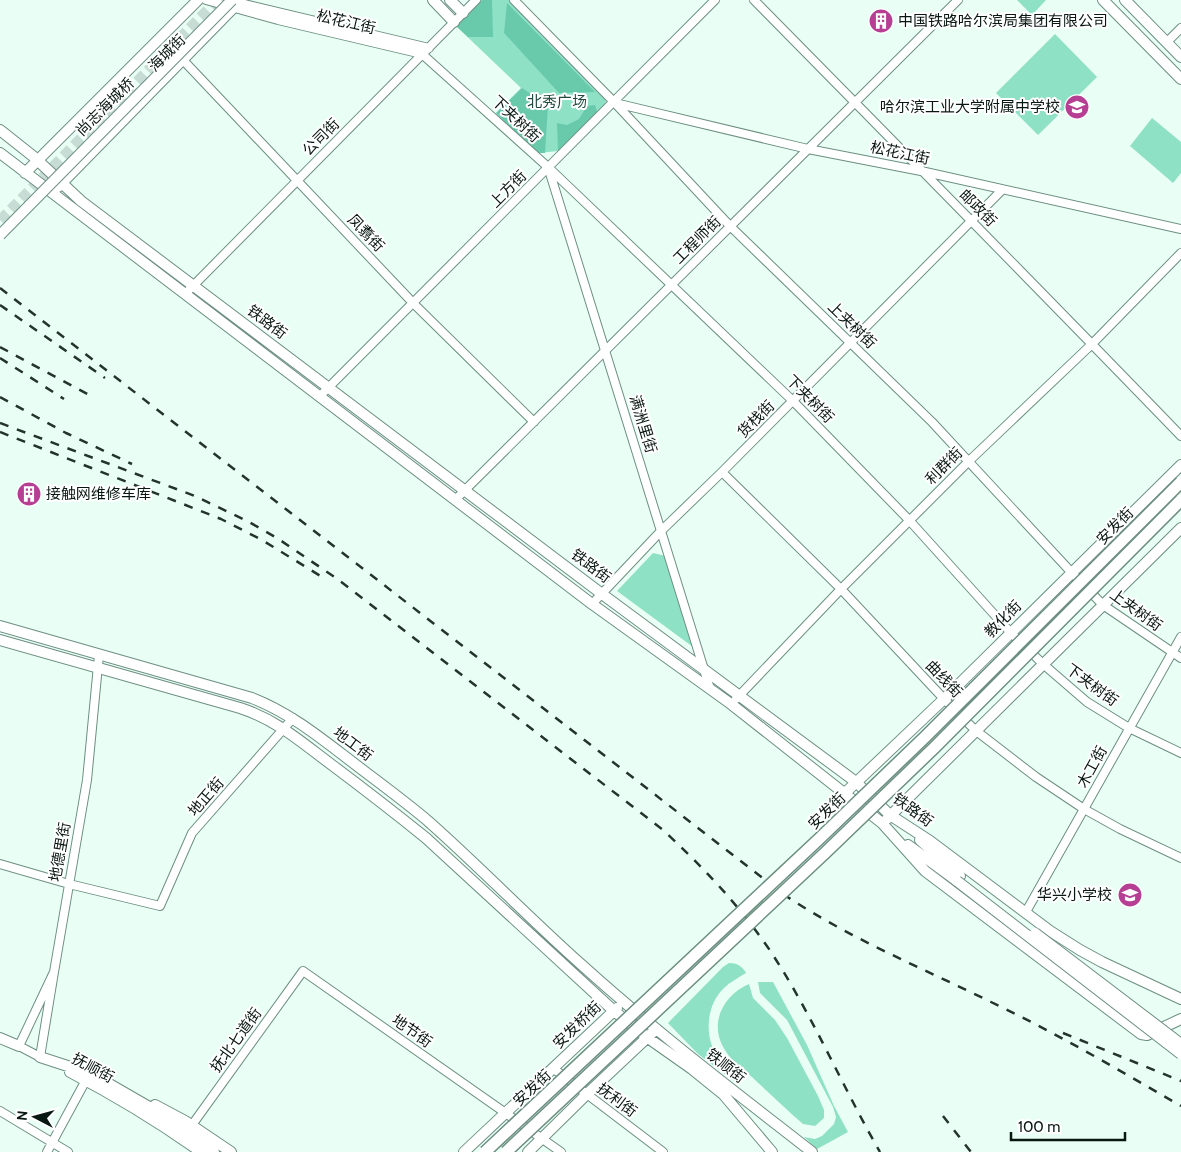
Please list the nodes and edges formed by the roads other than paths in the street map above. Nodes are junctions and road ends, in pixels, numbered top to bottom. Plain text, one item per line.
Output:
1 (198, 0) edge
2 (206, 0) edge
3 (433, 0) edge
4 (450, 0) edge
5 (476, 0) edge
6 (514, 0) edge
7 (715, 0) edge
8 (754, 0) edge
9 (958, 0) edge
10 (1103, 0) edge
11 (1125, 0) edge
12 (235, 2) edge
13 (463, 13) junction
14 (454, 22) junction
15 (1181, 28) edge
16 (1166, 42) junction
17 (429, 48) junction
18 (422, 54) junction
19 (1181, 57) edge
20 (182, 58) junction
21 (1181, 79) edge
22 (614, 102) junction
23 (855, 102) junction
24 (0, 130) edge
25 (808, 148) junction
26 (0, 153) edge
27 (38, 161) junction
28 (548, 168) junction
29 (921, 171) junction
30 (26, 174) junction
31 (297, 181) junction
32 (62, 182) junction
33 (1002, 190) junction
34 (52, 193) junction
35 (972, 220) junction
36 (730, 226) junction
37 (1181, 229) edge
38 (0, 236) edge
39 (1181, 252) edge
40 (672, 284) junction
41 (193, 285) junction
42 (185, 294) junction
43 (414, 304) junction
44 (850, 343) junction
45 (1092, 344) junction
46 (606, 349) junction
47 (329, 388) junction
48 (319, 397) junction
49 (793, 401) junction
50 (534, 422) junction
51 (1181, 436) edge
52 (969, 461) junction
53 (1181, 465) edge
54 (722, 472) junction
55 (1181, 482) edge
56 (465, 490) junction
57 (455, 500) junction
58 (1181, 500) edge
59 (909, 520) junction
60 (1181, 528) edge
61 (661, 531) junction
62 (1072, 573) junction
63 (841, 589) junction
64 (602, 594) junction
65 (592, 604) junction
66 (1103, 605) junction
67 (0, 626) edge
68 (1011, 633) junction
69 (1181, 637) edge
70 (0, 640) edge
71 (1172, 653) junction
72 (99, 655) junction
73 (1181, 658) edge
74 (1043, 664) junction
75 (98, 668) junction
76 (704, 669) junction
77 (710, 689) junction
78 (740, 695) junction
79 (944, 699) junction
80 (731, 704) junction
81 (293, 718) junction
82 (284, 728) junction
83 (1130, 728) junction
84 (975, 730) junction
85 (1181, 753) edge
86 (856, 782) junction
87 (845, 793) junction
88 (1084, 808) junction
89 (890, 815) junction
90 (882, 823) junction
91 (1181, 858) edge
92 (0, 864) edge
93 (958, 879) junction
94 (69, 884) junction
95 (1027, 910) dead end
96 (303, 971) joint
97 (54, 972) junction
98 (1181, 999) edge
99 (623, 1002) junction
100 (614, 1011) junction
101 (1181, 1019) edge
102 (657, 1029) junction
103 (0, 1038) edge
104 (648, 1038) junction
105 (1181, 1044) edge
106 (19, 1046) junction
107 (1181, 1054) edge
108 (40, 1057) junction
109 (554, 1069) junction
110 (86, 1080) junction
111 (117, 1088) junction
112 (586, 1094) junction
113 (0, 1111) edge
114 (504, 1114) junction
115 (192, 1125) junction
116 (542, 1139) junction
117 (53, 1142) junction
118 (769, 1148) edge
119 (47, 1152) edge
120 (68, 1152) edge
121 (200, 1152) edge
122 (214, 1152) edge
123 (231, 1152) edge
124 (464, 1152) edge
125 (485, 1152) edge
126 (506, 1152) edge
127 (528, 1152) edge
128 (560, 1152) edge
129 (663, 1152) edge
130 (812, 1152) edge

1 - 27 main road, 海城街
2 - 12 street, 松花江街
3 - 14 main road
4 - 13 main road
5 - 13 street, 公司街
6 - 22 street, 上夹树街
7 - 22 street, 上方街
8 - 23 street, 邮政街
9 - 23 street, 工程师街
10 - 21 main road
11 - 16 main road
12 - 17 street, 松花江街
12 - 18 street, 松花江街
12 - 20 main road, 海城街
12 - 38 main road, 尚志海城桥, bridge
13 - 14 street, 公司街
14 - 17 street, 公司街
15 - 16 street
16 - 19 main road
17 - 18 street, 公司街
18 - 28 street, 下夹树街
18 - 31 street, 公司街
20 - 31 street, 凤翥街
20 - 32 main road, 海城街
22 - 25 street, 松花江街
22 - 28 street, 上方街
22 - 36 street, 上夹树街
23 - 25 street, 工程师街
23 - 29 street, 邮政街
24 - 27 main road, 铁路街
25 - 29 street, 松花江街
25 - 36 street, 工程师街
26 - 30 main road, 铁路街
27 - 30 main road, 海城街
27 - 32 main road, 铁路街
28 - 40 street, 下夹树街
28 - 43 street, 上方街
28 - 46 street, 满洲里街
29 - 33 street, 松花江街
29 - 35 street, 邮政街
30 - 34 main road, 铁路街
31 - 41 street, 公司街
31 - 43 street, 凤翥街
32 - 34 main road, 海城街
32 - 41 main road, 铁路街
33 - 35 street, 货栈街
33 - 37 street, 松花江街
34 - 42 main road, 铁路街
35 - 44 street, 货栈街
35 - 45 street, 邮政街
36 - 40 street, 工程师街
36 - 44 street, 上夹树街
39 - 45 street, 利群街
40 - 46 street, 工程师街
40 - 49 street, 下夹树街
41 - 42 street, 公司街
41 - 47 main road, 铁路街
42 - 48 main road, 铁路街
43 - 47 street, 上方街
43 - 50 street, 凤翥街
44 - 49 street, 货栈街
44 - 52 street, 上夹树街
45 - 51 street, 邮政街
45 - 52 street, 利群街
46 - 50 street, 工程师街
46 - 61 street, 满洲里街
47 - 48 street, 上方街
47 - 56 main road, 铁路街
48 - 57 main road, 铁路街
49 - 54 street, 货栈街
49 - 59 street, 下夹树街
50 - 56 street, 工程师街
52 - 59 street, 利群街
52 - 62 street, 上夹树街
53 - 62 main road, 教化街
54 - 61 street, 货栈街
54 - 63 street, 曲线街
55 - 125 highway, 安发街, bridge
56 - 57 street, 工程师街
56 - 64 main road, 铁路街
57 - 65 main road, 铁路街
58 - 126 highway, 安发街, bridge
59 - 63 street, 利群街
59 - 68 street, 下夹树街
60 - 66 main road
61 - 64 street, 货栈街
61 - 76 street, 满洲里街
62 - 66 street, 上夹树街
62 - 68 main road, 教化街
63 - 78 street, 利群街
63 - 79 street, 曲线街
64 - 65 street, 货栈街
64 - 76 main road, 铁路街
65 - 77 main road, 铁路街
66 - 71 street, 上夹树街
66 - 74 main road
67 - 72 main road, 地工街
68 - 74 street, 下夹树街
68 - 79 main road, 教化街
69 - 71 street, 木工街
70 - 75 main road, 地工街
71 - 73 street, 上夹树街
71 - 83 street, 木工街
72 - 75 street, 地德里街
72 - 81 main road, 地工街
74 - 83 street, 下夹树街
74 - 84 main road
75 - 82 main road, 地工街
75 - 94 street, 地德里街
76 - 77 street, 满洲里街
76 - 78 main road, 铁路街
77 - 80 main road, 铁路街
78 - 80 street, 利群街
78 - 86 main road, 铁路街
79 - 84 street, 曲线街
79 - 86 main road, 教化街
80 - 87 main road, 铁路街
81 - 82 street, 地正街
81 - 99 main road, 地工街
82 - 94 street, 地正街
82 - 100 main road, 地工街
83 - 85 street, 下夹树街
83 - 88 street, 木工街
84 - 88 street, 曲线街
84 - 89 main road
86 - 87 main road, 教化街
86 - 89 main road, 铁路街
87 - 90 main road, 铁路街
88 - 91 street, 曲线街
88 - 95 street, 木工街
89 - 90 main road
89 - 93 main road
89 - 98 main road, 铁路街
90 - 93 main road
90 - 101 main road, 铁路街
92 - 94 street
93 - 105 main road, bridge
93 - 107 main road, bridge
94 - 97 street, 地德里街
96 - 114 street, 地节街
96 - 115 street, 抚北七道街
97 - 106 street, 地德里街
97 - 108 street
99 - 100 main road, 安发桥街
99 - 102 main road, 铁顺街
100 - 104 main road, 铁顺街
100 - 109 main road, 安发桥街
102 - 104 main road
102 - 130 main road, 铁顺街
103 - 106 main road
104 - 112 main road
104 - 118 main road, 铁顺街
106 - 108 street
108 - 110 main road, 抚顺街
108 - 111 main road, 抚顺街
109 - 112 street, 抚利街
109 - 114 main road, 安发桥街
110 - 117 street
110 - 121 main road, 抚顺街
111 - 115 main road, 抚顺街
111 - 122 main road, 抚顺街
112 - 116 main road
112 - 129 street, 抚利街
113 - 117 street
114 - 116 street, 地节街
114 - 124 main road, 安发桥街
115 - 123 main road, 抚顺街
116 - 127 main road
116 - 128 street, 地节街
117 - 119 street
117 - 120 street

